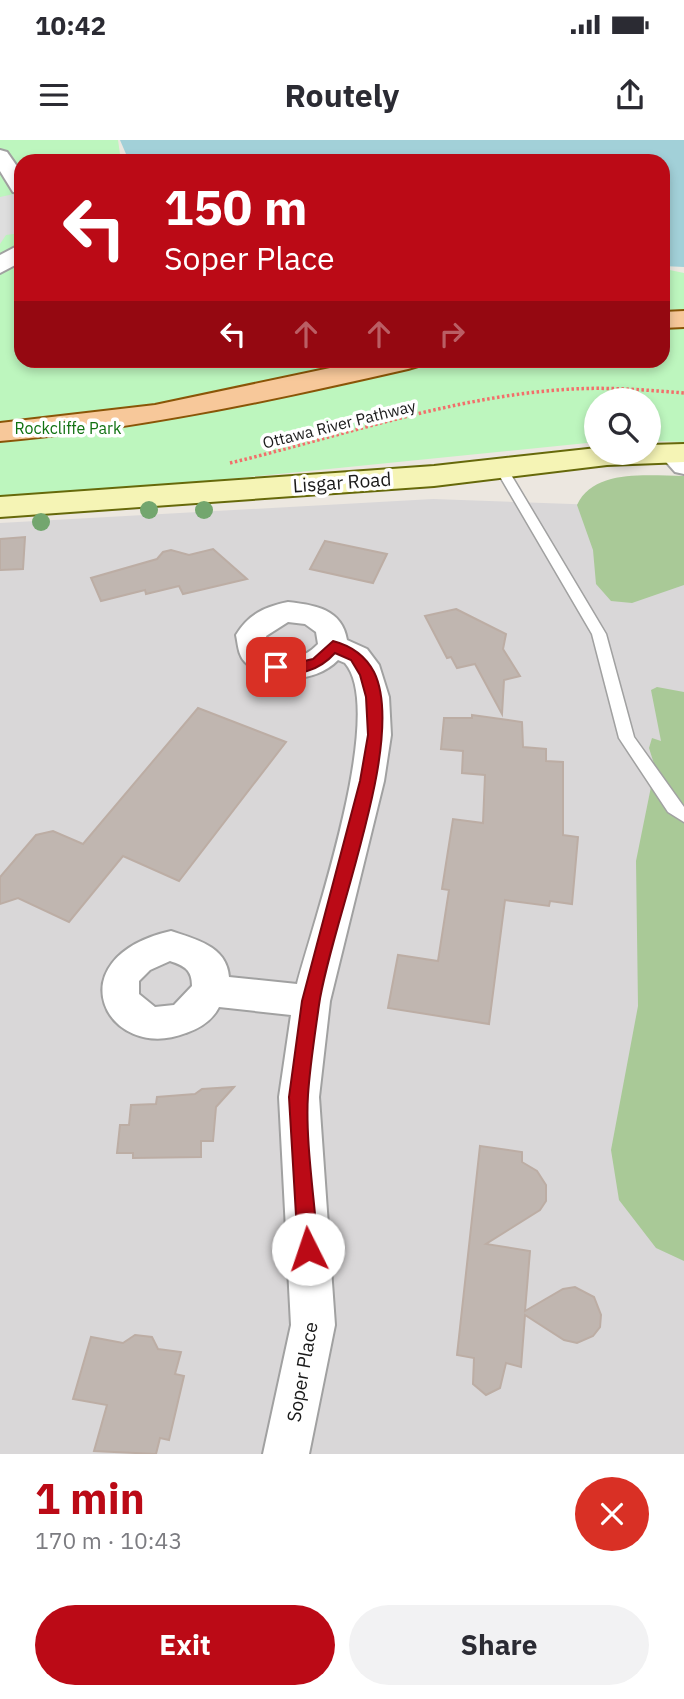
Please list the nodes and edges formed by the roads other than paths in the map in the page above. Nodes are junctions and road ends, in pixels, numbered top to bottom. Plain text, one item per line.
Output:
1 (0, 156) edge
2 (14, 177) edge
3 (371, 368) edge
4 (0, 432) edge
5 (680, 457) edge
6 (501, 468) junction
7 (0, 507) edge
8 (333, 646) dead end
9 (684, 816) edge
10 (211, 992) dead end
11 (311, 1001) junction
12 (286, 1454) edge

1 - 2 street
3 - 4 main road
5 - 6 street, Lisgar Road
6 - 7 street, Lisgar Road
6 - 9 lane
8 - 11 street, Soper Place
10 - 11 street
11 - 12 street, Soper Place

